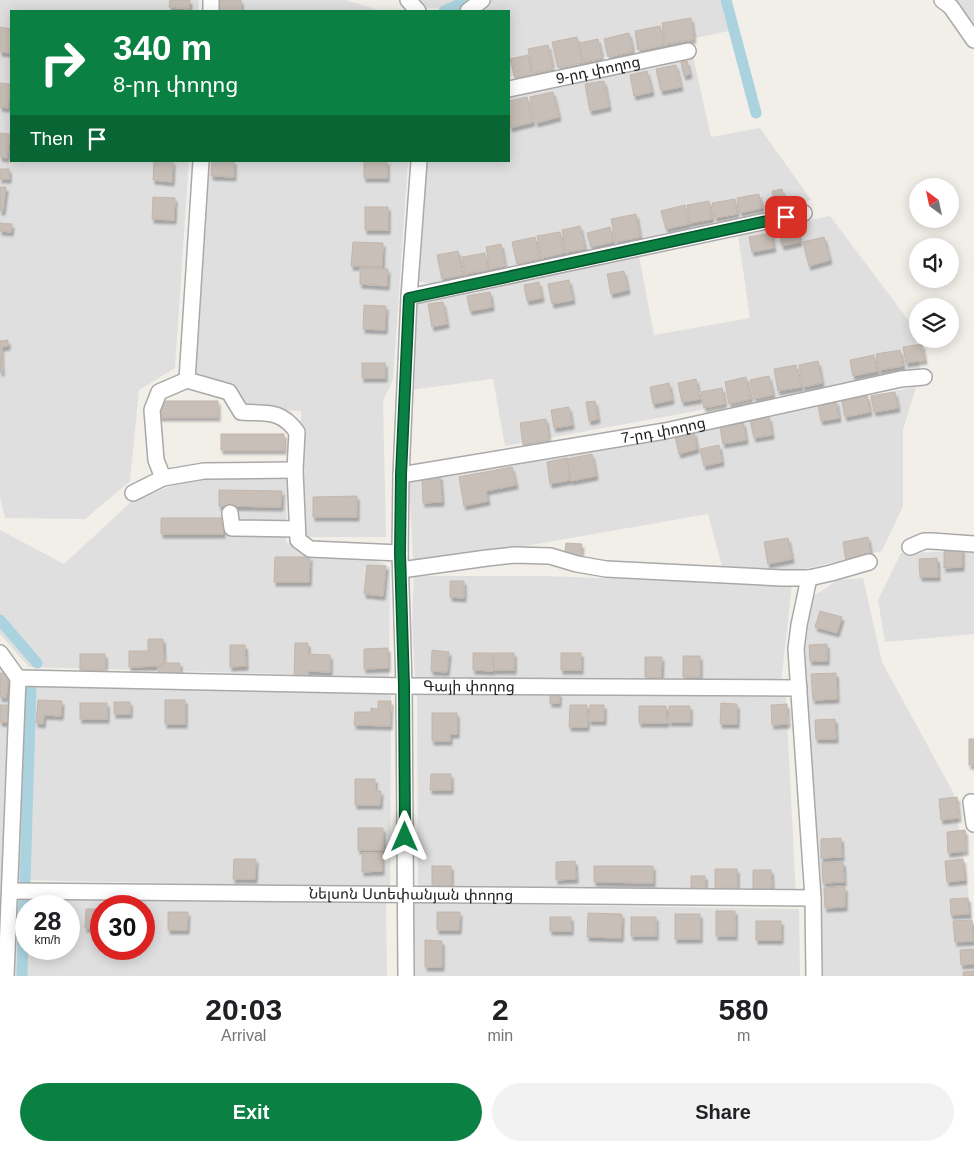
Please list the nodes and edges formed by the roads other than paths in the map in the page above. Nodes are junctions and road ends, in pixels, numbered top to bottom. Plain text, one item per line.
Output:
1 (408, 0) edge
2 (482, 0) edge
3 (942, 0) edge
4 (417, 10) edge
5 (469, 10) edge
6 (974, 40) edge
7 (688, 51) dead end
8 (510, 89) edge
9 (201, 162) edge
10 (419, 162) edge
11 (804, 213) dead end
12 (409, 298) junction
13 (924, 377) dead end
14 (187, 380) junction
15 (295, 470) junction
16 (401, 475) junction
17 (163, 478) junction
18 (133, 493) dead end
19 (230, 514) dead end
20 (297, 529) junction
21 (974, 544) edge
22 (910, 547) dead end
23 (400, 553) junction
24 (869, 562) dead end
25 (400, 570) junction
26 (809, 578) junction
27 (0, 653) edge
28 (18, 678) junction
29 (404, 686) junction
30 (799, 688) junction
31 (971, 802) dead end
32 (974, 824) edge
33 (10, 891) junction
34 (405, 894) junction
35 (813, 898) junction
36 (6, 976) edge
37 (406, 976) edge
38 (814, 976) edge

1 - 4 street
2 - 5 street
3 - 6 street
7 - 8 street, 9-րդ փողոց
9 - 14 street
10 - 12 street
11 - 12 street
12 - 16 street
13 - 16 street, 7-րդ փողոց
14 - 15 street
14 - 17 street
15 - 17 street
15 - 20 street
16 - 23 street
17 - 18 street
19 - 20 street
20 - 23 street
21 - 22 street
23 - 25 street
24 - 26 street
25 - 26 street
25 - 29 street
26 - 30 street
27 - 28 street
28 - 29 street, Գայի փողոց
28 - 33 street
29 - 30 street, Գայի փողոց
29 - 34 street
30 - 35 street
31 - 32 street
33 - 34 street, Նելսոն Ստեփանյան փողոց
33 - 36 street
34 - 35 street, Նելսոն Ստեփանյան փողոց
34 - 37 street
35 - 38 street

